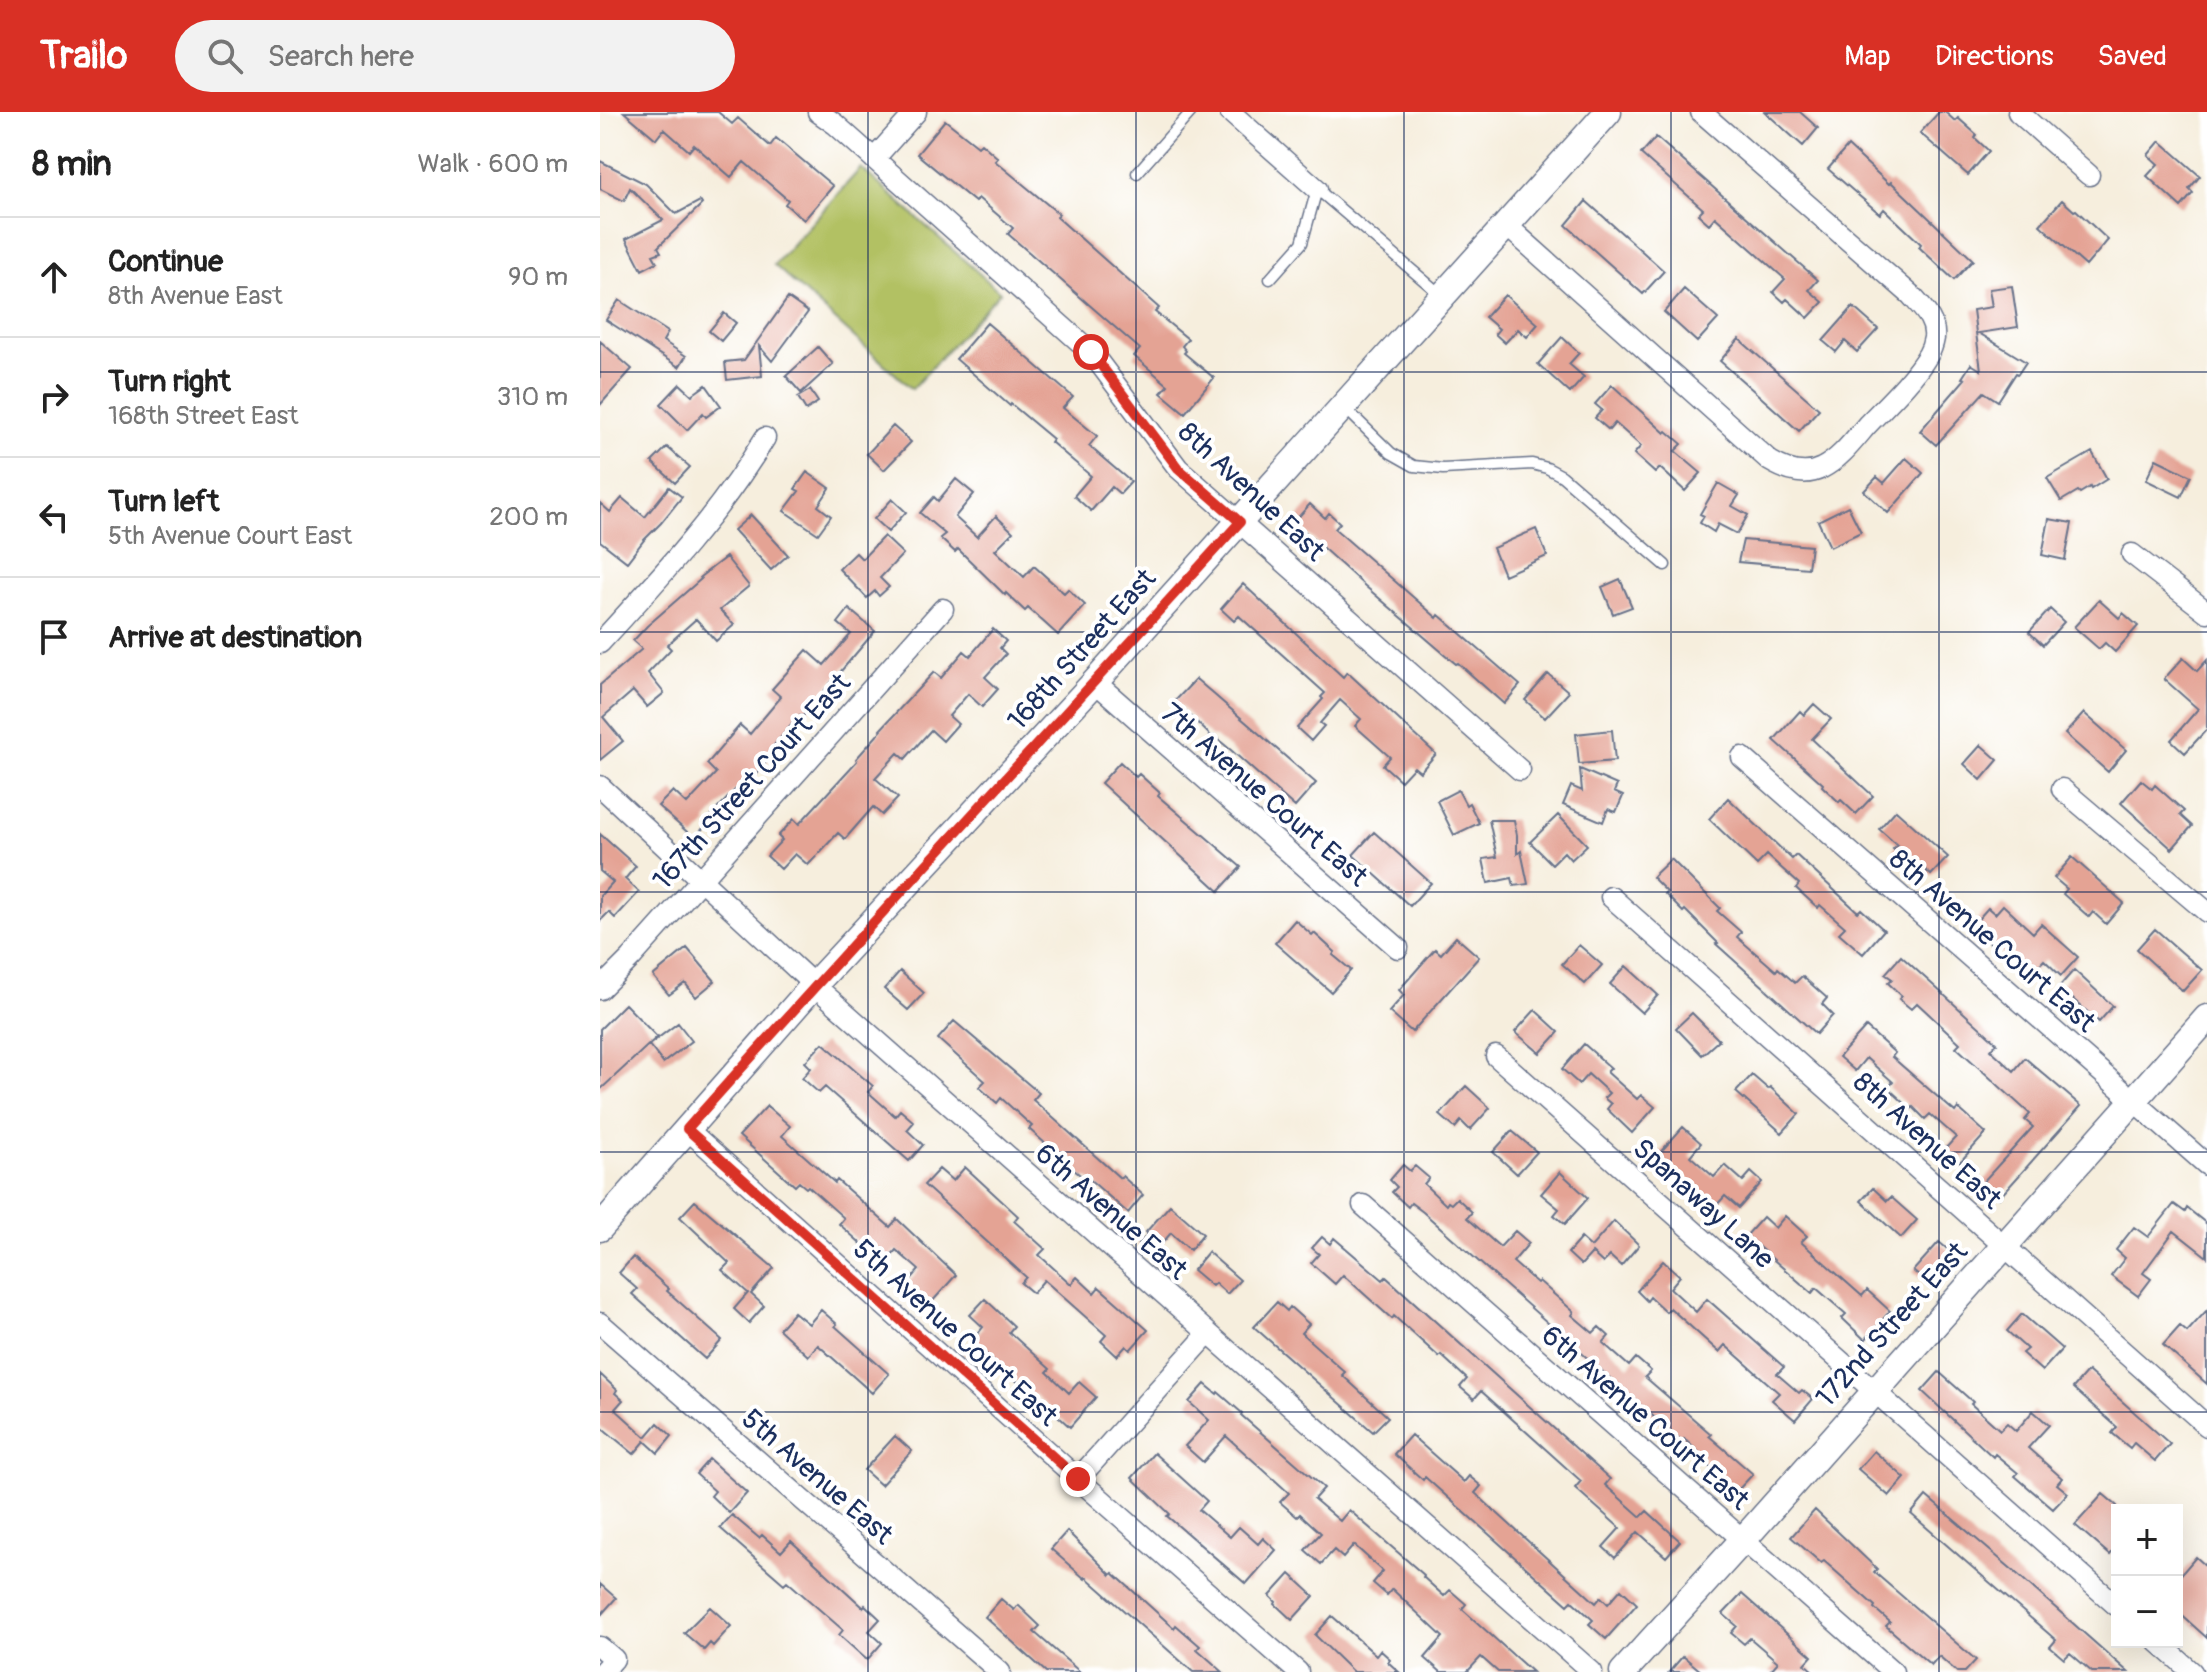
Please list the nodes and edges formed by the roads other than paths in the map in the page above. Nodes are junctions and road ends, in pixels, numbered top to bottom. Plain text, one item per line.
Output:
1 (818, 112) edge
2 (916, 112) edge
3 (1191, 112) edge
4 (1230, 112) edge
5 (1608, 112) edge
6 (1701, 112) edge
7 (2018, 112) edge
8 (874, 159) junction
9 (1137, 173) dead end
10 (2089, 175) dead end
11 (1317, 189) junction
12 (1506, 225) junction
13 (1270, 279) dead end
14 (1442, 297) junction
15 (1344, 406) junction
16 (765, 438) dead end
17 (1240, 522) junction
18 (2132, 554) dead end
19 (1665, 565) dead end
20 (943, 609) dead end
21 (2207, 612) edge
22 (600, 643) edge
23 (1095, 682) junction
24 (1742, 757) dead end
25 (1520, 770) dead end
26 (600, 786) edge
27 (2062, 789) dead end
28 (700, 879) junction
29 (1611, 897) dead end
30 (2207, 912) edge
31 (1398, 948) dead end
32 (814, 985) junction
33 (600, 989) edge
34 (2207, 1018) edge
35 (1496, 1056) dead end
36 (2133, 1100) junction
37 (687, 1129) junction
38 (2207, 1165) edge
39 (1363, 1205) dead end
40 (600, 1228) edge
41 (2004, 1246) junction
42 (600, 1323) edge
43 (1208, 1334) junction
44 (1874, 1391) junction
45 (2207, 1426) edge
46 (1078, 1479) junction
47 (1743, 1540) junction
48 (2111, 1601) edge
49 (2165, 1648) edge
50 (1000, 1672) edge
51 (1298, 1672) edge
52 (1592, 1672) edge
53 (1623, 1672) edge
54 (1893, 1672) edge
55 (2192, 1672) edge

1 - 8 street, 8th Avenue East
2 - 8 street
3 - 9 lane
4 - 11 street
5 - 12 street, 168th Street East
6 - 12 street
7 - 10 street
8 - 17 street, 8th Avenue East
11 - 13 lane
11 - 14 lane
12 - 14 street, 168th Street East
14 - 15 street, 168th Street East
15 - 17 street, 168th Street East
15 - 19 lane
16 - 22 street
17 - 23 street, 168th Street East
17 - 25 street, 8th Avenue East
18 - 21 street
20 - 28 street, 167th Street Court East
23 - 31 street, 7th Avenue Court East
23 - 32 street, 168th Street East
24 - 36 street, 8th Avenue Court East
26 - 28 street, 6th Avenue East
27 - 30 street
28 - 32 street, 6th Avenue East
28 - 33 street, 167th Street Court East
29 - 41 street, 8th Avenue East
32 - 37 street, 168th Street East
32 - 43 street, 6th Avenue East
34 - 36 street, 172nd Street East
35 - 44 street, Spanaway Lane
36 - 38 street, 8th Avenue Court East
36 - 41 street, 172nd Street East
37 - 40 street, 168th Street East
37 - 46 street, 5th Avenue Court East
39 - 47 street, 6th Avenue Court East
41 - 44 street, 172nd Street East
41 - 45 street, 8th Avenue East
42 - 50 street, 5th Avenue East
43 - 46 street
43 - 52 street, 6th Avenue East
44 - 47 street, 172nd Street East
44 - 48 street, Spanaway Lane
46 - 51 street, 5th Avenue Court East
47 - 53 street, 172nd Street East
47 - 54 street, 6th Avenue Court East
49 - 55 street

